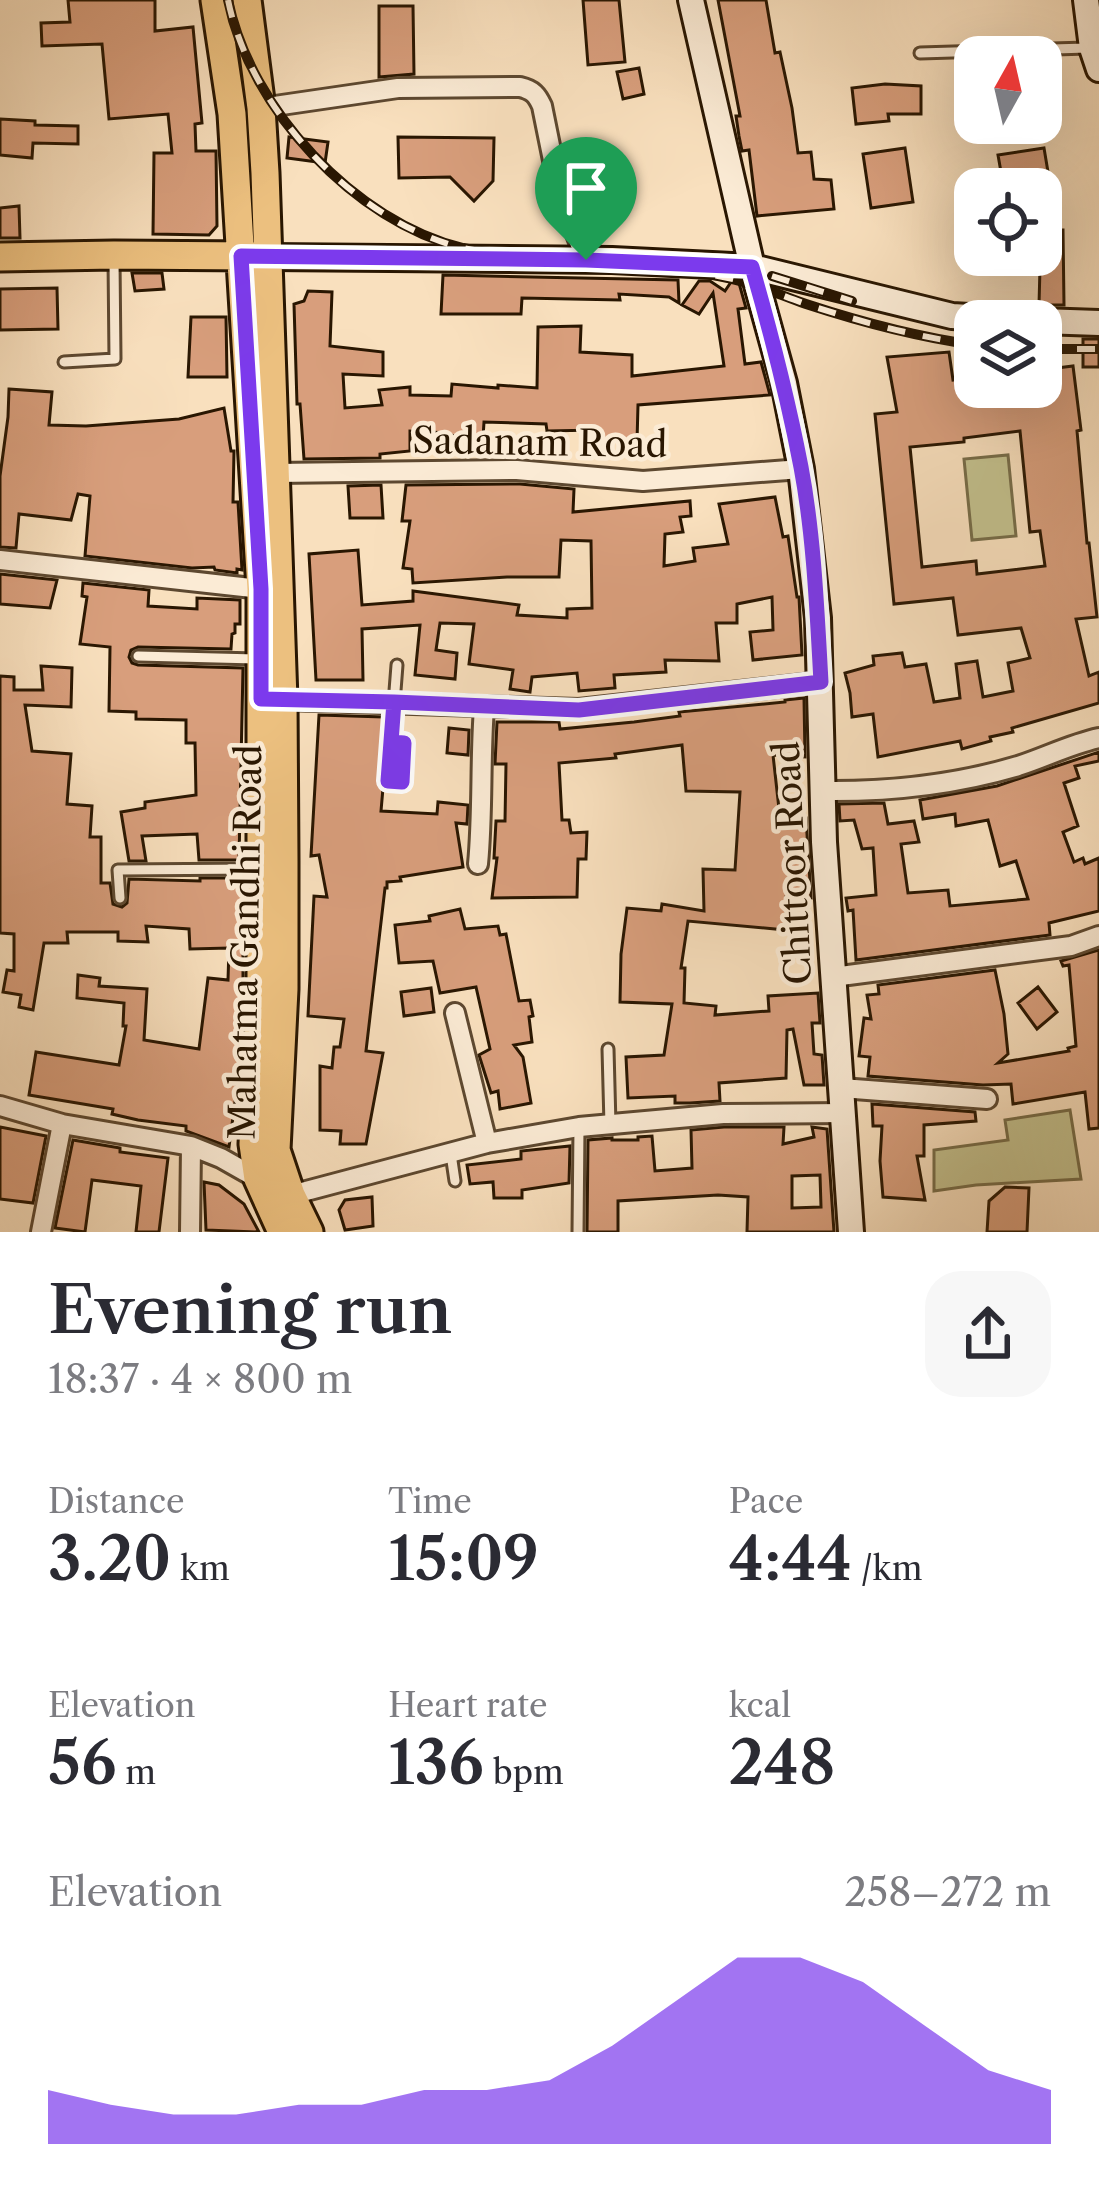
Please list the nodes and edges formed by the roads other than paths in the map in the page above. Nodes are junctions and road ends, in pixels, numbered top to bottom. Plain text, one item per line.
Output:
1 (215, 0) edge
2 (247, 0) edge
3 (692, 0) edge
4 (1086, 0) edge
5 (920, 53) dead end
6 (1096, 58) edge
7 (261, 108) junction
8 (114, 255) junction
9 (255, 256) junction
10 (0, 257) edge
11 (586, 260) junction
12 (752, 267) junction
13 (954, 316) edge
14 (1062, 322) edge
15 (1099, 323) edge
16 (64, 362) dead end
17 (801, 469) junction
18 (276, 473) junction
19 (0, 560) edge
20 (261, 589) junction
21 (138, 656) dead end
22 (261, 659) junction
23 (397, 665) dead end
24 (821, 682) junction
25 (272, 700) junction
26 (394, 702) junction
27 (484, 708) junction
28 (1099, 738) edge
29 (391, 742) dead end
30 (821, 791) junction
31 (478, 864) dead end
32 (261, 869) junction
33 (120, 898) dead end
34 (1099, 936) edge
35 (833, 977) junction
36 (455, 1013) dead end
37 (608, 1049) dead end
38 (987, 1099) dead end
39 (843, 1101) junction
40 (0, 1106) edge
41 (62, 1124) junction
42 (610, 1125) junction
43 (579, 1127) junction
44 (487, 1143) junction
45 (191, 1146) junction
46 (451, 1154) junction
47 (258, 1179) junction
48 (455, 1180) dead end
49 (292, 1195) junction
50 (40, 1232) edge
51 (190, 1232) edge
52 (282, 1232) edge
53 (308, 1232) edge
54 (578, 1232) edge
55 (851, 1232) edge

1 - 9 main road, Mahatma Gandhi Road
2 - 7 main road, Mahatma Gandhi Road
3 - 12 main road, Chittoor Road
4 - 6 main road
5 - 6 lane
7 - 9 main road, Mahatma Gandhi Road
7 - 11 street
8 - 9 main road
8 - 10 main road
8 - 16 lane
9 - 11 main road
9 - 18 main road, Mahatma Gandhi Road
9 - 20 main road, Mahatma Gandhi Road
11 - 12 main road
12 - 13 main road
12 - 17 main road, Chittoor Road
14 - 15 main road
17 - 18 street, Sadanam Road
17 - 24 main road, Chittoor Road
18 - 25 main road, Mahatma Gandhi Road
19 - 20 street
20 - 22 main road, Mahatma Gandhi Road
21 - 22 lane
22 - 25 main road, Mahatma Gandhi Road
23 - 26 lane
24 - 27 street
24 - 30 main road, Chittoor Road
25 - 26 street
25 - 32 main road, Mahatma Gandhi Road
25 - 49 main road, Mahatma Gandhi Road
26 - 27 street
26 - 29 lane
27 - 31 street
28 - 30 street
30 - 35 main road, Chittoor Road
32 - 33 lane
32 - 47 main road, Mahatma Gandhi Road
34 - 35 street
35 - 39 main road, Chittoor Road
36 - 44 street
37 - 42 lane
38 - 39 street
39 - 42 street
39 - 55 main road, Chittoor Road
40 - 41 street
41 - 45 street
41 - 50 street
42 - 43 street
43 - 44 street
43 - 54 lane
44 - 46 street
45 - 47 street
45 - 51 street
46 - 48 lane
46 - 49 street
47 - 52 main road, Mahatma Gandhi Road
49 - 53 main road, Mahatma Gandhi Road

